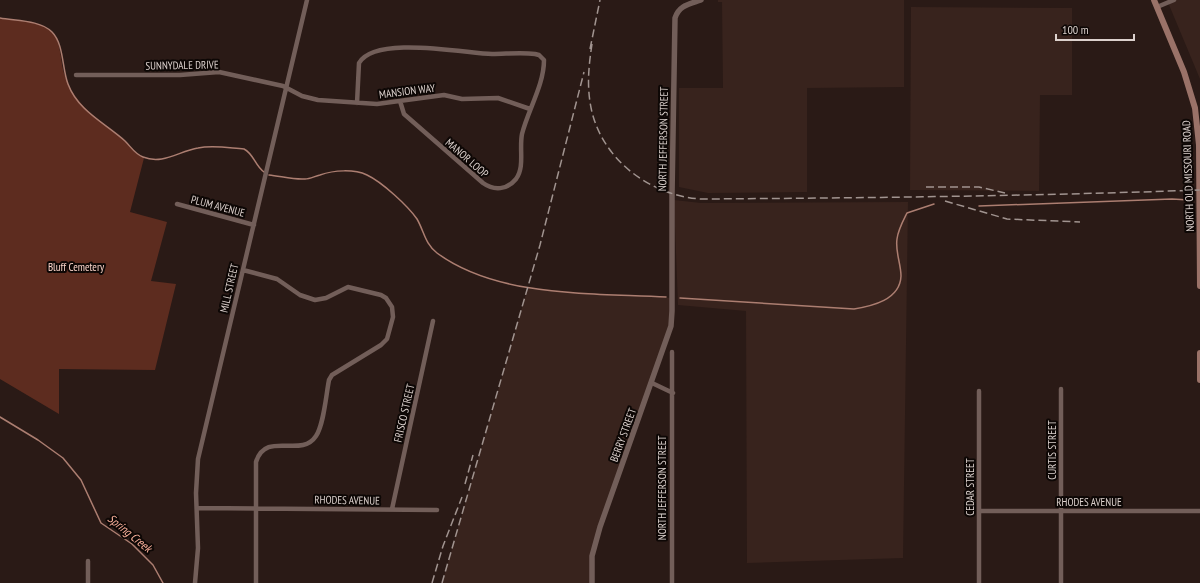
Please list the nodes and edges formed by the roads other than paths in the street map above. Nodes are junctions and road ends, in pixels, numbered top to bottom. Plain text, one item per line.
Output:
1 (307, 0) edge
2 (701, 0) edge
3 (1154, 0) edge
4 (1174, 0) edge
5 (1157, 7) junction
6 (76, 75) dead end
7 (287, 88) junction
8 (400, 101) junction
9 (357, 103) junction
10 (530, 109) junction
11 (177, 204) dead end
12 (254, 225) junction
13 (243, 270) junction
14 (1200, 286) edge
15 (673, 294) joint
16 (433, 321) dead end
17 (672, 352) dead end
18 (1200, 354) edge
19 (1200, 380) edge
20 (652, 383) junction
21 (1061, 389) dead end
22 (979, 391) dead end
23 (672, 393) junction
24 (197, 508) junction
25 (257, 508) junction
26 (392, 509) junction
27 (437, 510) dead end
28 (979, 511) junction
29 (1062, 511) junction
30 (1200, 511) edge
31 (88, 561) dead end
32 (88, 583) edge
33 (194, 583) edge
34 (256, 583) edge
35 (592, 583) edge
36 (672, 583) edge
37 (979, 583) edge
38 (1061, 583) edge

1 - 7 street, MILL STREET
2 - 15 street, NORTH JEFFERSON STREET
3 - 5 main road, NORTH OLD MISSOURI ROAD
4 - 5 street
5 - 14 main road, NORTH OLD MISSOURI ROAD
6 - 7 street, SUNNYDALE DRIVE
7 - 9 street, MANSION WAY
7 - 12 street, MILL STREET
8 - 9 street, MANSION WAY
8 - 10 street, MANSION WAY
8 - 10 street, MANOR LOOP
9 - 10 street, MANOR LOOP
11 - 12 street, PLUM AVENUE
12 - 13 street, MILL STREET
13 - 24 street, MILL STREET
13 - 25 street
15 - 20 street, BERRY STREET
16 - 26 street, FRISCO STREET
17 - 23 street, NORTH JEFFERSON STREET
18 - 19 main road
20 - 23 street
20 - 35 street, BERRY STREET
21 - 29 street, CURTIS STREET
22 - 28 street, CEDAR STREET
23 - 36 street, NORTH JEFFERSON STREET
24 - 25 street, RHODES AVENUE
24 - 33 street, MILL STREET
25 - 26 street, RHODES AVENUE
25 - 34 street
26 - 27 street, RHODES AVENUE
28 - 29 street, RHODES AVENUE
28 - 37 street, CEDAR STREET
29 - 30 street, RHODES AVENUE
29 - 38 street, CURTIS STREET
31 - 32 street

